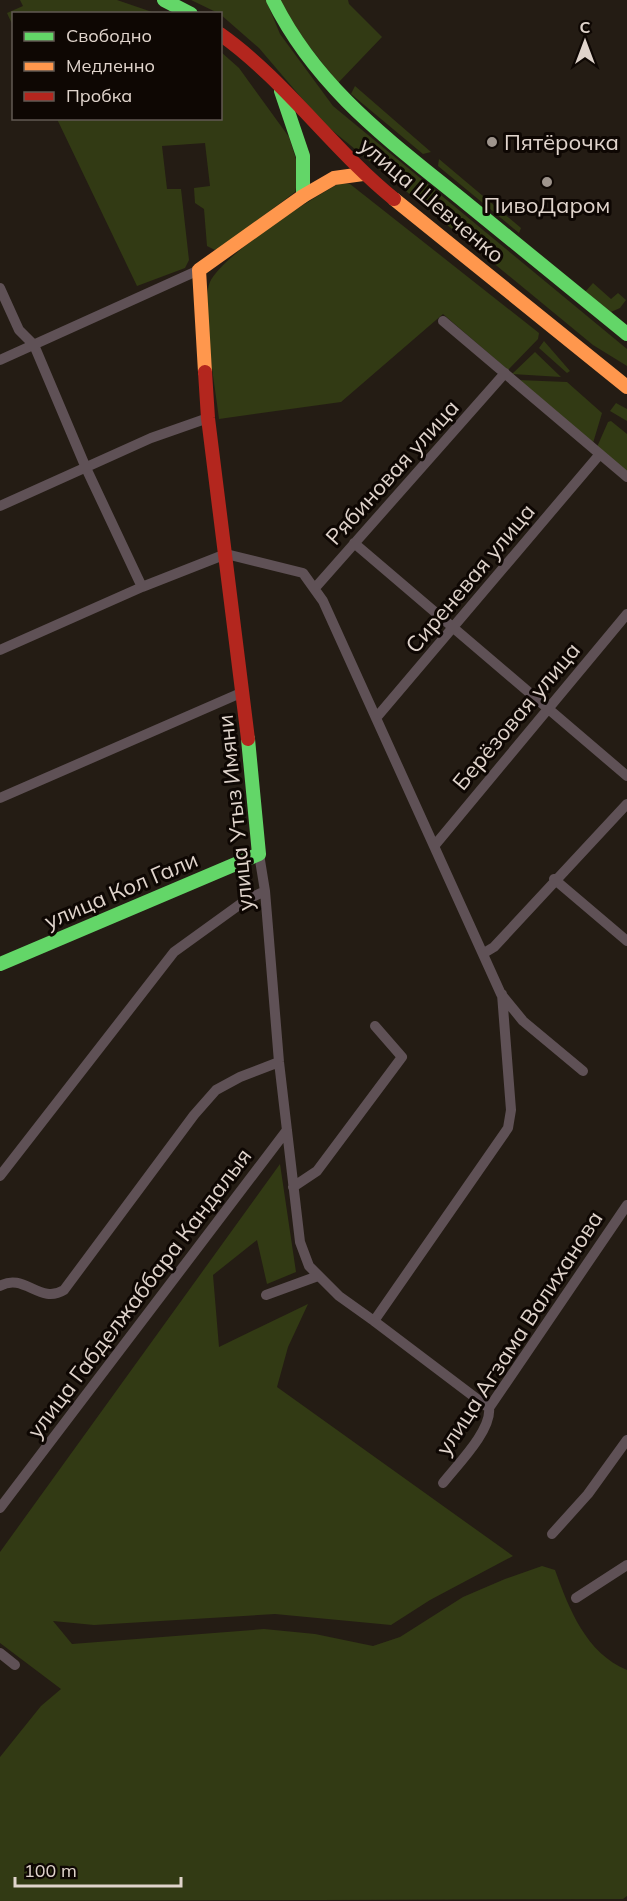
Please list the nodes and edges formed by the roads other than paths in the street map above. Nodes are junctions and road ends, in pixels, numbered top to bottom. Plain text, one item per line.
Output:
1 (164, 0) edge
2 (273, 0) edge
3 (187, 12) edge
4 (222, 35) edge
5 (281, 90) junction
6 (363, 174) junction
7 (303, 196) junction
8 (198, 270) junction
9 (0, 288) edge
10 (443, 321) dead end
11 (627, 334) edge
12 (34, 345) junction
13 (0, 360) edge
14 (502, 377) junction
15 (627, 387) edge
16 (208, 418) junction
17 (596, 458) junction
18 (86, 468) junction
19 (627, 477) edge
20 (0, 506) edge
21 (354, 543) junction
22 (226, 554) junction
23 (142, 587) junction
24 (315, 588) junction
25 (627, 614) edge
26 (452, 629) junction
27 (0, 650) edge
28 (243, 692) junction
29 (548, 710) junction
30 (376, 718) junction
31 (627, 776) edge
32 (0, 798) edge
33 (627, 804) edge
34 (435, 845) junction
35 (259, 854) junction
36 (554, 879) junction
37 (265, 891) junction
38 (627, 941) edge
39 (484, 953) junction
40 (0, 964) edge
41 (501, 994) junction
42 (375, 1026) dead end
43 (279, 1062) junction
44 (584, 1071) dead end
45 (287, 1130) junction
46 (0, 1176) edge
47 (293, 1187) junction
48 (627, 1205) edge
49 (318, 1276) junction
50 (0, 1286) edge
51 (266, 1295) dead end
52 (374, 1321) junction
53 (489, 1408) junction
54 (627, 1440) edge
55 (443, 1483) dead end
56 (0, 1508) edge
57 (552, 1534) dead end
58 (627, 1565) edge
59 (576, 1598) dead end
60 (0, 1653) edge
61 (15, 1665) dead end

1 - 3 street
2 - 11 street, улица Шевченко
4 - 5 street, улица Шевченко
5 - 6 street, улица Шевченко
5 - 7 street
6 - 7 street
6 - 15 street, улица Шевченко
7 - 8 street
8 - 12 street
8 - 16 street, улица Утыз Имяни
9 - 12 street
10 - 14 street
12 - 13 street
12 - 18 street
14 - 17 street
14 - 21 street, Рябиновая улица
16 - 18 street
16 - 22 street, улица Утыз Имяни
17 - 19 street
17 - 26 street, Сиреневая улица
18 - 20 street
18 - 23 street
21 - 24 street, Рябиновая улица
21 - 26 street
22 - 23 street
22 - 24 street
22 - 28 street, улица Утыз Имяни
23 - 27 street
24 - 30 street
25 - 29 street, Берёзовая улица
26 - 29 street
26 - 30 street, Сиреневая улица
28 - 32 street
28 - 35 street, улица Утыз Имяни
29 - 31 street
29 - 34 street, Берёзовая улица
30 - 34 street
33 - 36 street
34 - 39 street
35 - 37 street, улица Утыз Имяни
35 - 40 street, улица Кол Гали
36 - 38 street
36 - 39 street
37 - 43 street, улица Утыз Имяни
37 - 46 street
39 - 41 street
41 - 44 street
41 - 52 street
42 - 47 street
43 - 45 street, улица Утыз Имяни
43 - 50 street
45 - 47 street, улица Утыз Имяни
45 - 56 street, улица Габделжаббара Кандалыя
47 - 49 street, улица Утыз Имяни
48 - 53 street, улица Агзама Валиханова
49 - 51 street
49 - 52 street, улица Утыз Имяни
52 - 53 street, улица Утыз Имяни
53 - 55 street, улица Агзама Валиханова
54 - 57 street
58 - 59 street
60 - 61 street

